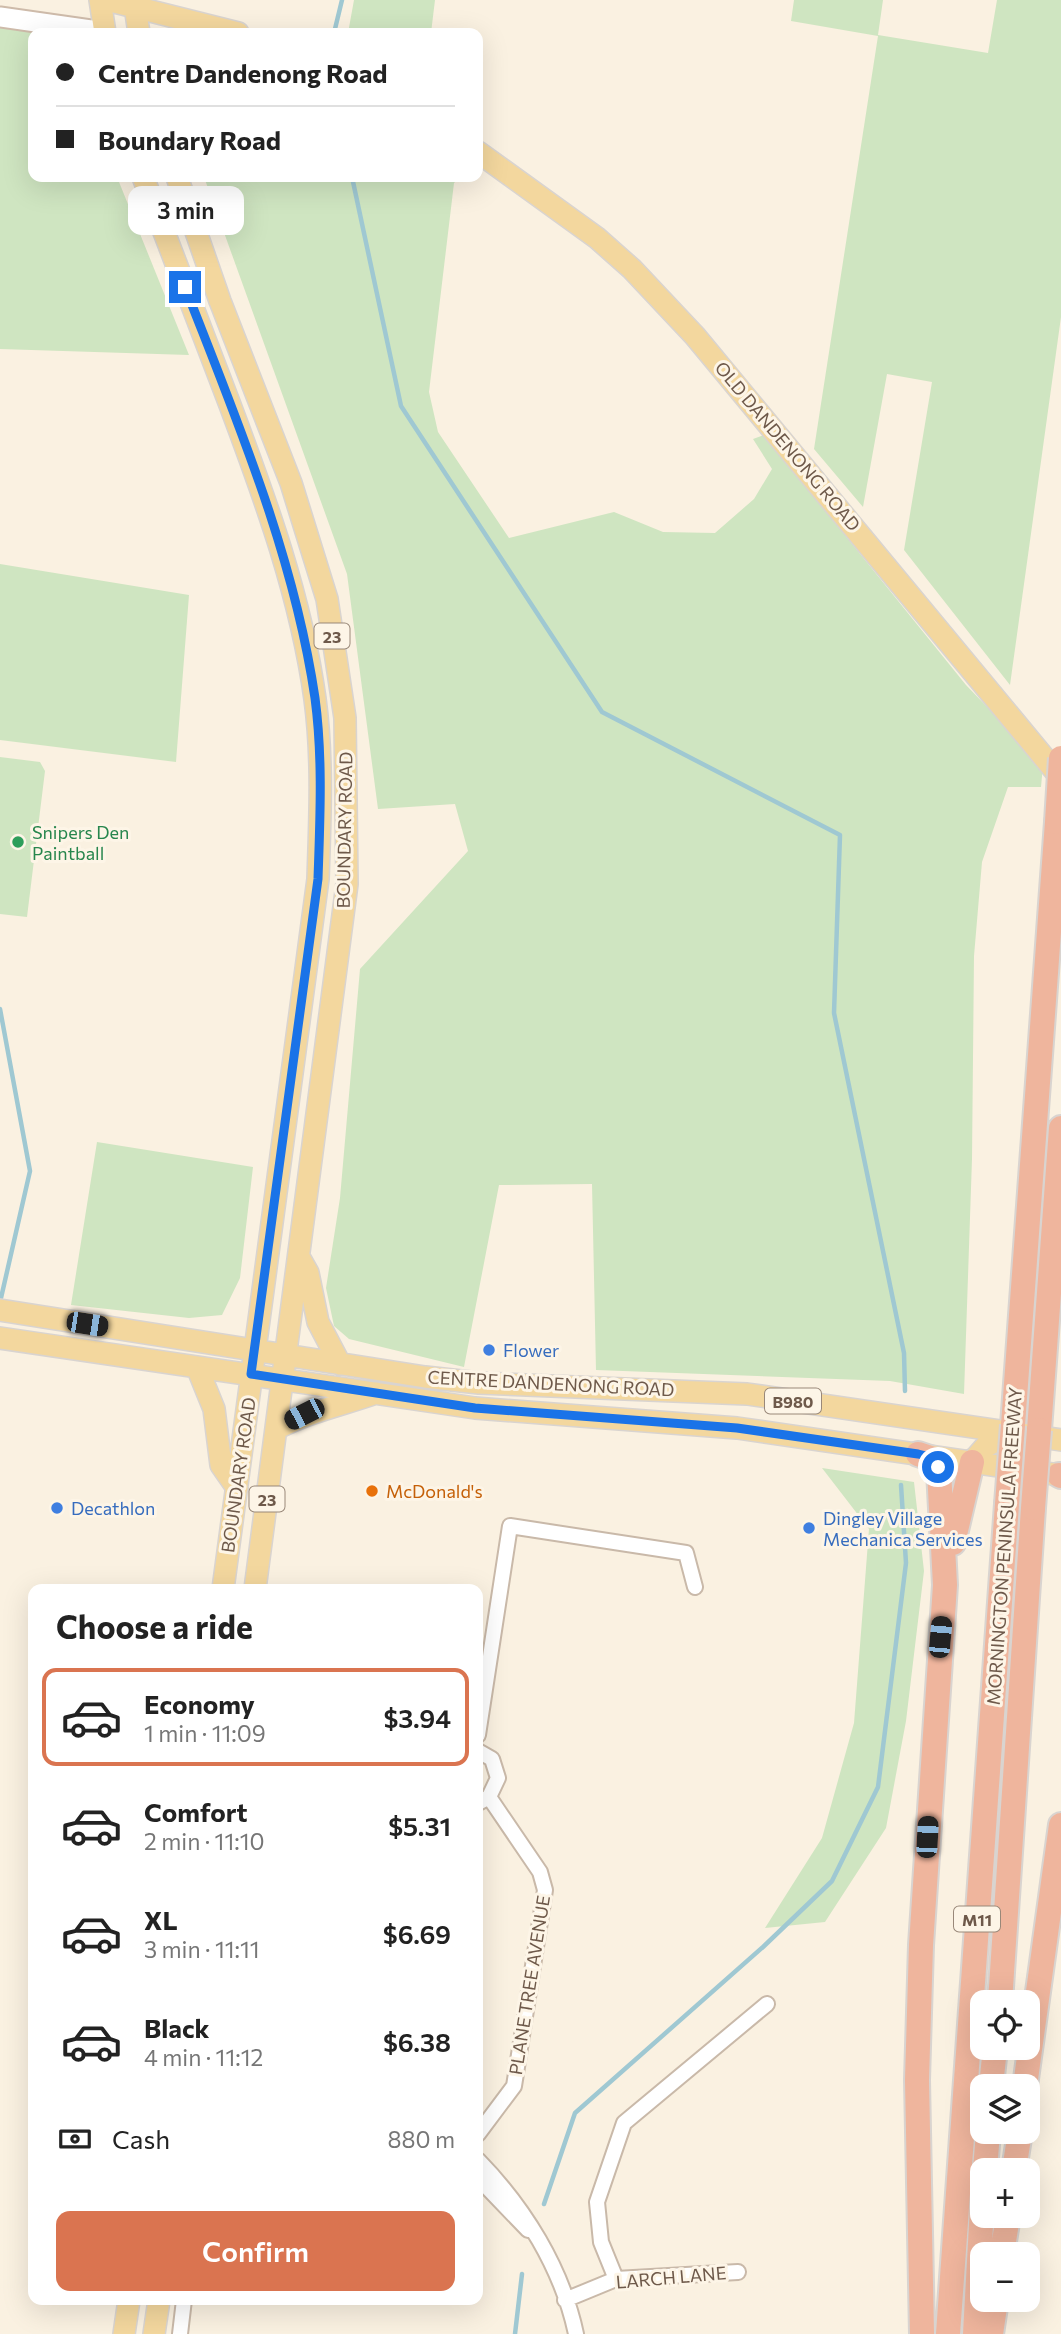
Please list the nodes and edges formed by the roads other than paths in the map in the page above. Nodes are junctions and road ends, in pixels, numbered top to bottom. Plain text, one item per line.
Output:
1 (100, 0) edge
2 (107, 0) edge
3 (134, 3) edge
4 (0, 17) edge
5 (61, 28) edge
6 (107, 28) edge
7 (138, 28) edge
8 (221, 28) edge
9 (483, 156) edge
10 (145, 182) edge
11 (179, 182) edge
12 (1061, 758) edge
13 (1061, 778) edge
14 (1061, 1128) edge
15 (298, 1255) junction
16 (0, 1310) edge
17 (0, 1338) edge
18 (255, 1350) junction
19 (285, 1355) junction
20 (338, 1364) junction
21 (197, 1367) junction
22 (251, 1374) junction
23 (283, 1378) junction
24 (332, 1385) junction
25 (377, 1393) junction
26 (276, 1429) junction
27 (1028, 1432) edge
28 (918, 1454) junction
29 (972, 1462) junction
30 (1060, 1475) edge
31 (237, 1488) junction
32 (224, 1584) edge
33 (256, 1584) edge
34 (945, 1585) junction
35 (695, 1587) dead end
36 (483, 1702) edge
37 (483, 1754) edge
38 (484, 1800) edge
39 (1061, 1825) edge
40 (1001, 1990) edge
41 (767, 2004) dead end
42 (1028, 2074) edge
43 (483, 2127) edge
44 (483, 2166) edge
45 (483, 2183) edge
46 (981, 2228) edge
47 (541, 2244) junction
48 (738, 2272) dead end
49 (616, 2279) junction
50 (565, 2300) junction
51 (128, 2305) edge
52 (158, 2305) edge
53 (183, 2305) edge
54 (994, 2312) edge
55 (124, 2334) edge
56 (154, 2334) edge
57 (180, 2334) edge
58 (576, 2334) edge
59 (922, 2334) edge
60 (948, 2334) edge
61 (975, 2334) edge
62 (991, 2334) edge

1 - 6 main road
2 - 3 main road
3 - 7 main road
3 - 8 main road
4 - 5 main road
9 - 13 main road, OLD DANDENONG ROAD
10 - 18 main road, BOUNDARY ROAD / 23
11 - 15 main road, BOUNDARY ROAD / 23
12 - 27 highway, MORNINGTON PENINSULA FREEWAY / M11, bridge
14 - 27 highway, MORNINGTON PENINSULA FREEWAY / M11
15 - 19 main road, BOUNDARY ROAD / 23
15 - 20 main road
16 - 18 main road, CENTRE DANDENONG ROAD
17 - 21 main road, CENTRE DANDENONG ROAD
18 - 19 main road, CENTRE DANDENONG ROAD / B980
18 - 22 main road, BOUNDARY ROAD / 23
19 - 20 main road, CENTRE DANDENONG ROAD / B980
19 - 23 main road, BOUNDARY ROAD / 23
20 - 24 main road
20 - 27 main road, CENTRE DANDENONG ROAD / B980
21 - 22 main road, CENTRE DANDENONG ROAD
21 - 31 main road
22 - 23 main road, CENTRE DANDENONG ROAD / B980
22 - 31 main road, BOUNDARY ROAD / 23
23 - 24 main road, CENTRE DANDENONG ROAD / B980
23 - 26 main road, BOUNDARY ROAD / 23
24 - 25 main road, CENTRE DANDENONG ROAD / B980
25 - 26 main road
25 - 28 main road, CENTRE DANDENONG ROAD / B980
26 - 33 main road, BOUNDARY ROAD / 23
27 - 29 main road
27 - 30 main road
27 - 40 highway, MORNINGTON PENINSULA FREEWAY / M11, bridge
27 - 60 highway, MORNINGTON PENINSULA FREEWAY / M11, bridge
28 - 29 main road, CENTRE DANDENONG ROAD / B980
28 - 34 highway
29 - 30 main road, CENTRE DANDENONG ROAD / B980
29 - 34 highway
31 - 32 main road, BOUNDARY ROAD / 23
34 - 59 highway
35 - 36 street
37 - 38 street
38 - 43 street, PLANE TREE AVENUE
39 - 42 highway
41 - 49 street
44 - 47 street
45 - 47 street
46 - 61 highway
47 - 50 street
48 - 49 street, LARCH LANE
49 - 50 street, LARCH LANE
50 - 58 street
51 - 55 main road
52 - 56 main road
53 - 57 street
54 - 62 highway

